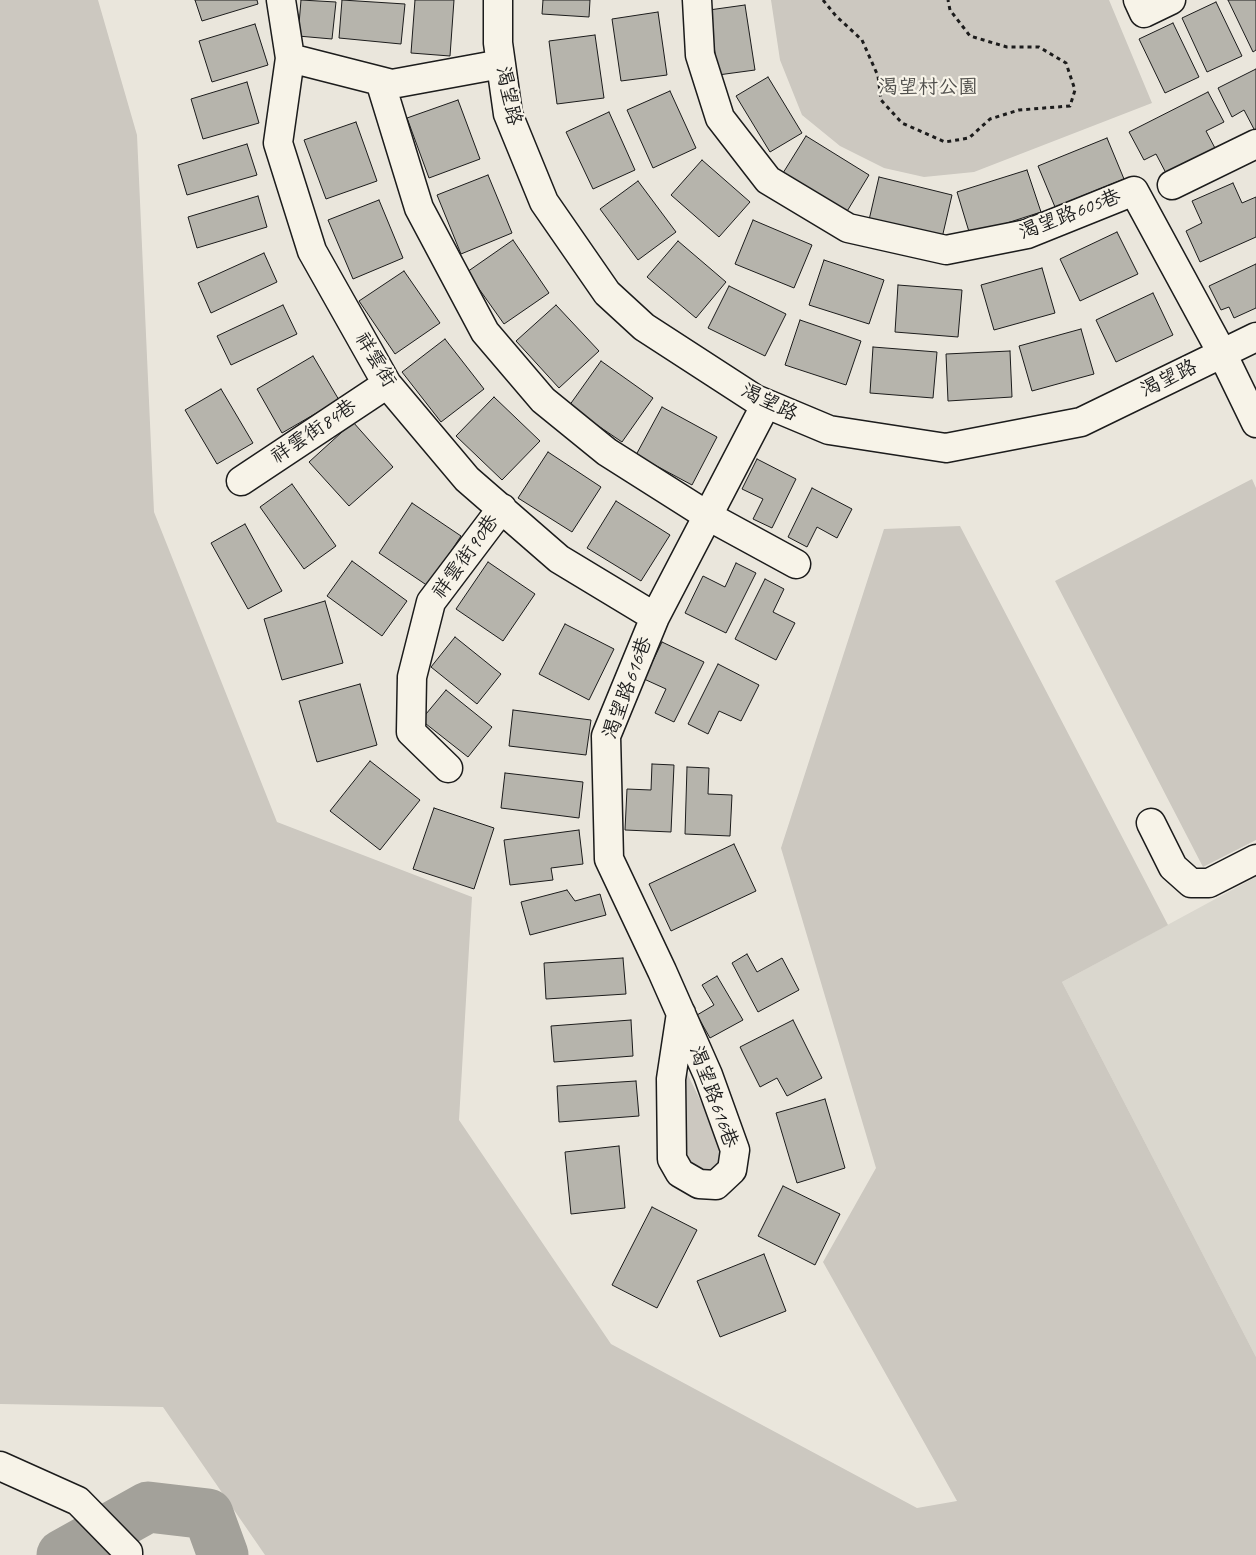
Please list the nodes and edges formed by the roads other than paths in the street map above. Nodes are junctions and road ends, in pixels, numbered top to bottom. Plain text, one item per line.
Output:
1 (281, 0) edge
2 (498, 0) edge
3 (697, 0) edge
4 (1170, 0) edge
5 (1141, 6) edge
6 (290, 58) junction
7 (501, 64) junction
8 (380, 81) junction
9 (1256, 144) edge
10 (1172, 185) dead end
11 (1256, 337) edge
12 (1222, 353) junction
13 (387, 384) junction
14 (766, 404) junction
15 (1256, 423) edge
16 (242, 480) dead end
17 (502, 508) junction
18 (708, 516) junction
19 (796, 564) dead end
20 (655, 617) junction
21 (448, 768) dead end
22 (1151, 823) dead end
23 (1256, 859) edge
24 (681, 1013) junction
25 (0, 1466) edge
26 (128, 1553) edge

1 - 6 street, 祥雲街
2 - 7 street, 渴望路
3 - 12 street, 渴望路605巷
4 - 5 street
6 - 8 street
6 - 13 street, 祥雲街
7 - 8 street
7 - 14 street, 渴望路
8 - 18 street
9 - 10 street
11 - 12 street, 渴望路
12 - 14 street, 渴望路
12 - 15 street
13 - 16 street, 祥雲街84巷
13 - 17 street, 祥雲街
14 - 18 street, 渴望路616巷
17 - 20 street, 祥雲街
17 - 21 street, 祥雲街90巷
18 - 19 street
18 - 20 street, 渴望路616巷
20 - 24 street, 渴望路616巷
22 - 23 street
24 - 24 street, 渴望路616巷
25 - 26 street

